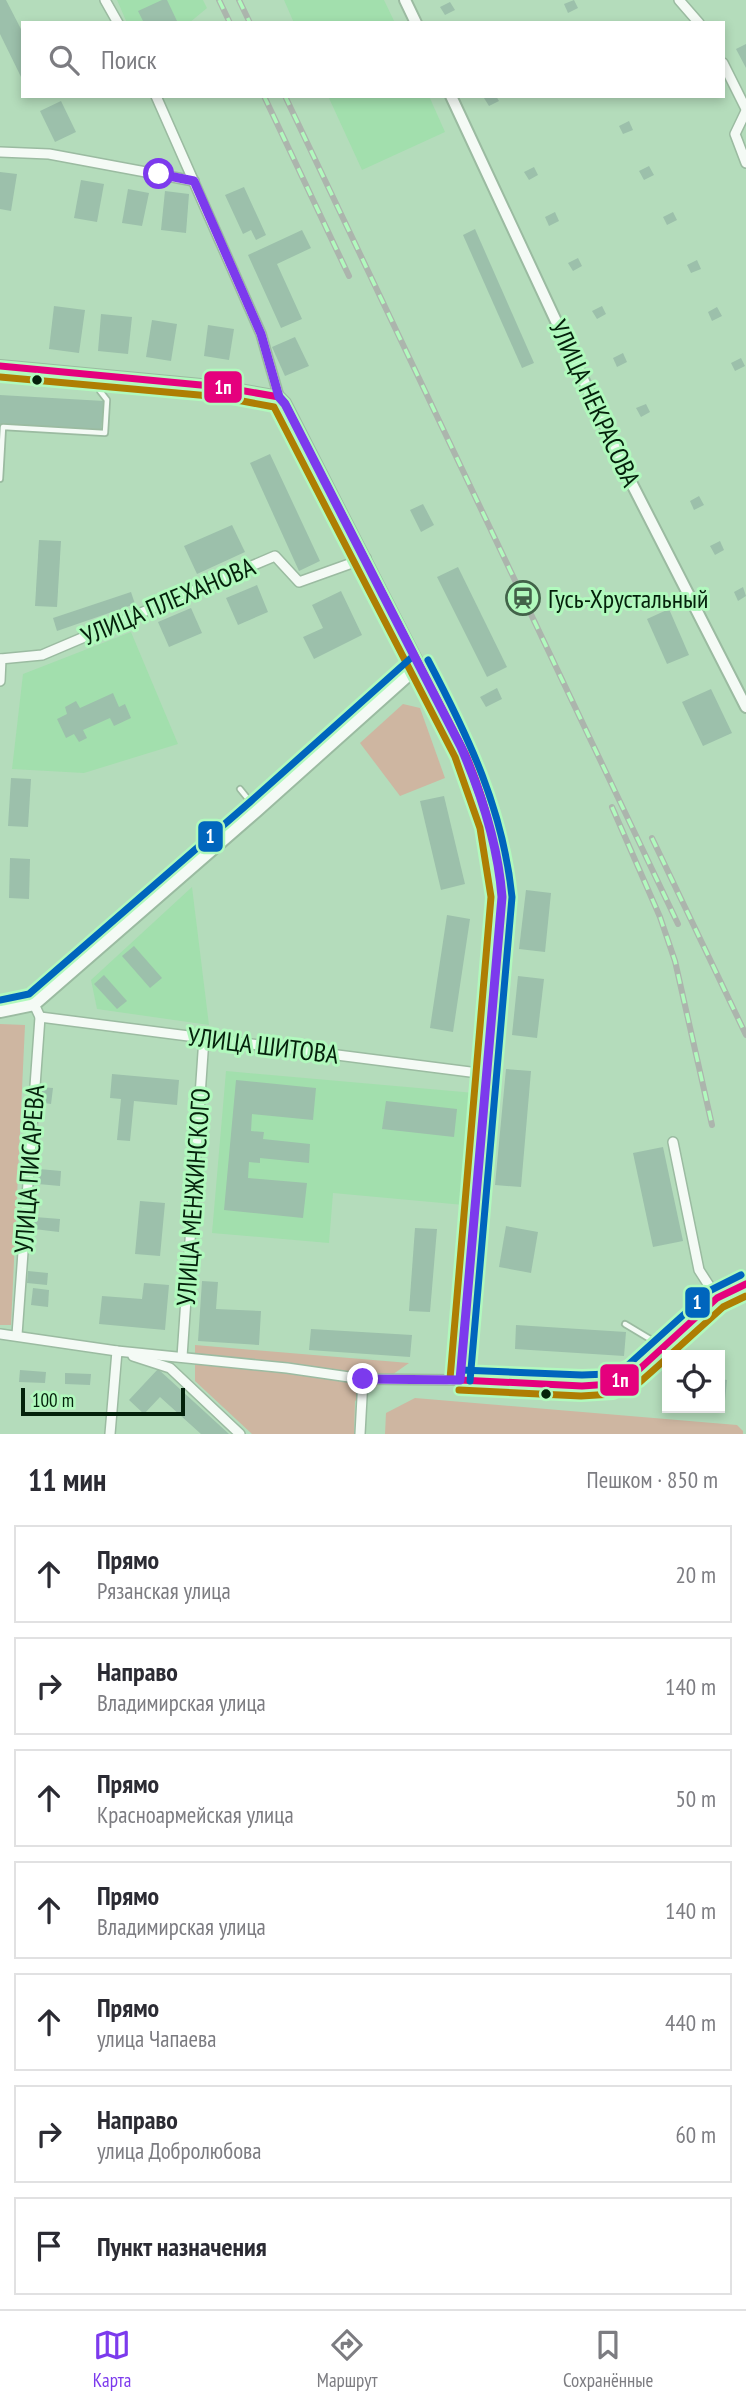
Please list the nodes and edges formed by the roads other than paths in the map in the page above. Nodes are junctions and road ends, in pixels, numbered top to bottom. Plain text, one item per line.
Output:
1 (105, 0) edge
2 (405, 0) edge
3 (679, 0) edge
4 (117, 21) edge
5 (415, 21) edge
6 (697, 21) edge
7 (725, 67) edge
8 (157, 98) edge
9 (452, 98) edge
10 (746, 110) edge
11 (0, 152) edge
12 (746, 163) edge
13 (194, 181) junction
14 (0, 366) edge
15 (102, 375) junction
16 (279, 397) junction
17 (0, 479) edge
18 (366, 558) junction
19 (0, 656) edge
20 (419, 665) junction
21 (0, 681) edge
22 (746, 707) edge
23 (240, 789) dead end
24 (257, 810) junction
25 (34, 1004) junction
26 (0, 1011) edge
27 (40, 1017) junction
28 (204, 1038) junction
29 (486, 1074) junction
30 (673, 1142) dead end
31 (746, 1284) edge
32 (717, 1298) junction
33 (625, 1324) dead end
34 (0, 1334) edge
35 (17, 1335) junction
36 (663, 1347) junction
37 (117, 1350) junction
38 (183, 1357) junction
39 (363, 1379) junction
40 (460, 1380) junction
41 (110, 1434) edge
42 (240, 1434) edge
43 (360, 1434) edge

1 - 4 street
2 - 5 street
3 - 6 street
7 - 10 street
8 - 13 street
9 - 22 street, УЛИЦА НЕКРАСОВА
10 - 12 street
11 - 13 street
13 - 16 street
14 - 15 street
15 - 16 street
15 - 17 lane
16 - 18 street
18 - 19 street, УЛИЦА ПЛЕХАНОВА
18 - 20 street
19 - 21 street
20 - 24 main road
20 - 29 main road
23 - 24 lane
24 - 25 main road
25 - 26 main road
25 - 27 street, УЛИЦА ПИСАРЕВА
27 - 28 street, УЛИЦА ШИТОВА
27 - 35 street, УЛИЦА ПИСАРЕВА
28 - 29 street, УЛИЦА ШИТОВА
28 - 38 street, УЛИЦА МЕНЖИНСКОГО
29 - 40 main road
30 - 32 street
31 - 32 main road
32 - 36 main road
33 - 36 lane
34 - 35 street
35 - 37 street
36 - 40 main road
37 - 38 street
37 - 41 street
37 - 42 street
38 - 39 street
39 - 40 street
39 - 43 street

